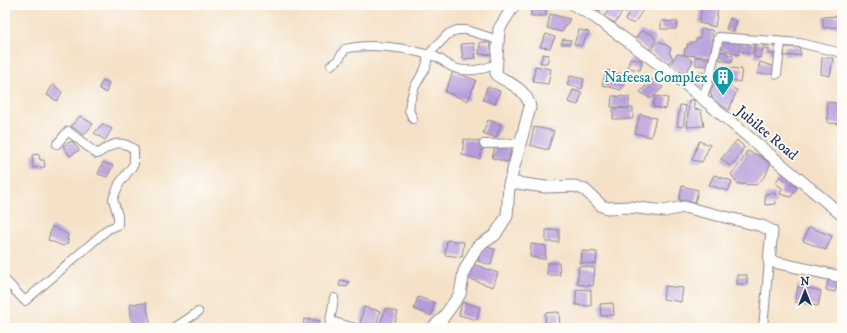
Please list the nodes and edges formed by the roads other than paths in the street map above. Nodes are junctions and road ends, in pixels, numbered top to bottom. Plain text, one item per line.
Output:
1 (514, 5) edge
2 (574, 5) edge
3 (498, 40) junction
4 (781, 42) junction
5 (842, 53) edge
6 (428, 55) junction
7 (496, 64) junction
8 (331, 66) dead end
9 (777, 74) dead end
10 (702, 98) junction
11 (413, 119) dead end
12 (521, 143) junction
13 (57, 144) dead end
14 (484, 144) dead end
15 (509, 185) junction
16 (842, 216) edge
17 (769, 261) junction
18 (842, 277) edge
19 (5, 280) edge
20 (334, 298) dead end
21 (198, 312) dead end
22 (330, 324) edge
23 (174, 328) edge
24 (355, 328) edge
25 (432, 328) edge
26 (763, 328) edge

1 - 3 street
2 - 10 street, Jubilee Road
3 - 6 street
3 - 7 street
4 - 5 street
4 - 9 street
4 - 10 street
6 - 7 street
6 - 8 street
6 - 11 street
7 - 12 street
10 - 16 street, Jubilee Road
12 - 14 street
12 - 15 street
13 - 19 street
15 - 17 street
15 - 25 street
17 - 18 street
17 - 26 street
20 - 22 street
21 - 23 street
22 - 24 street

